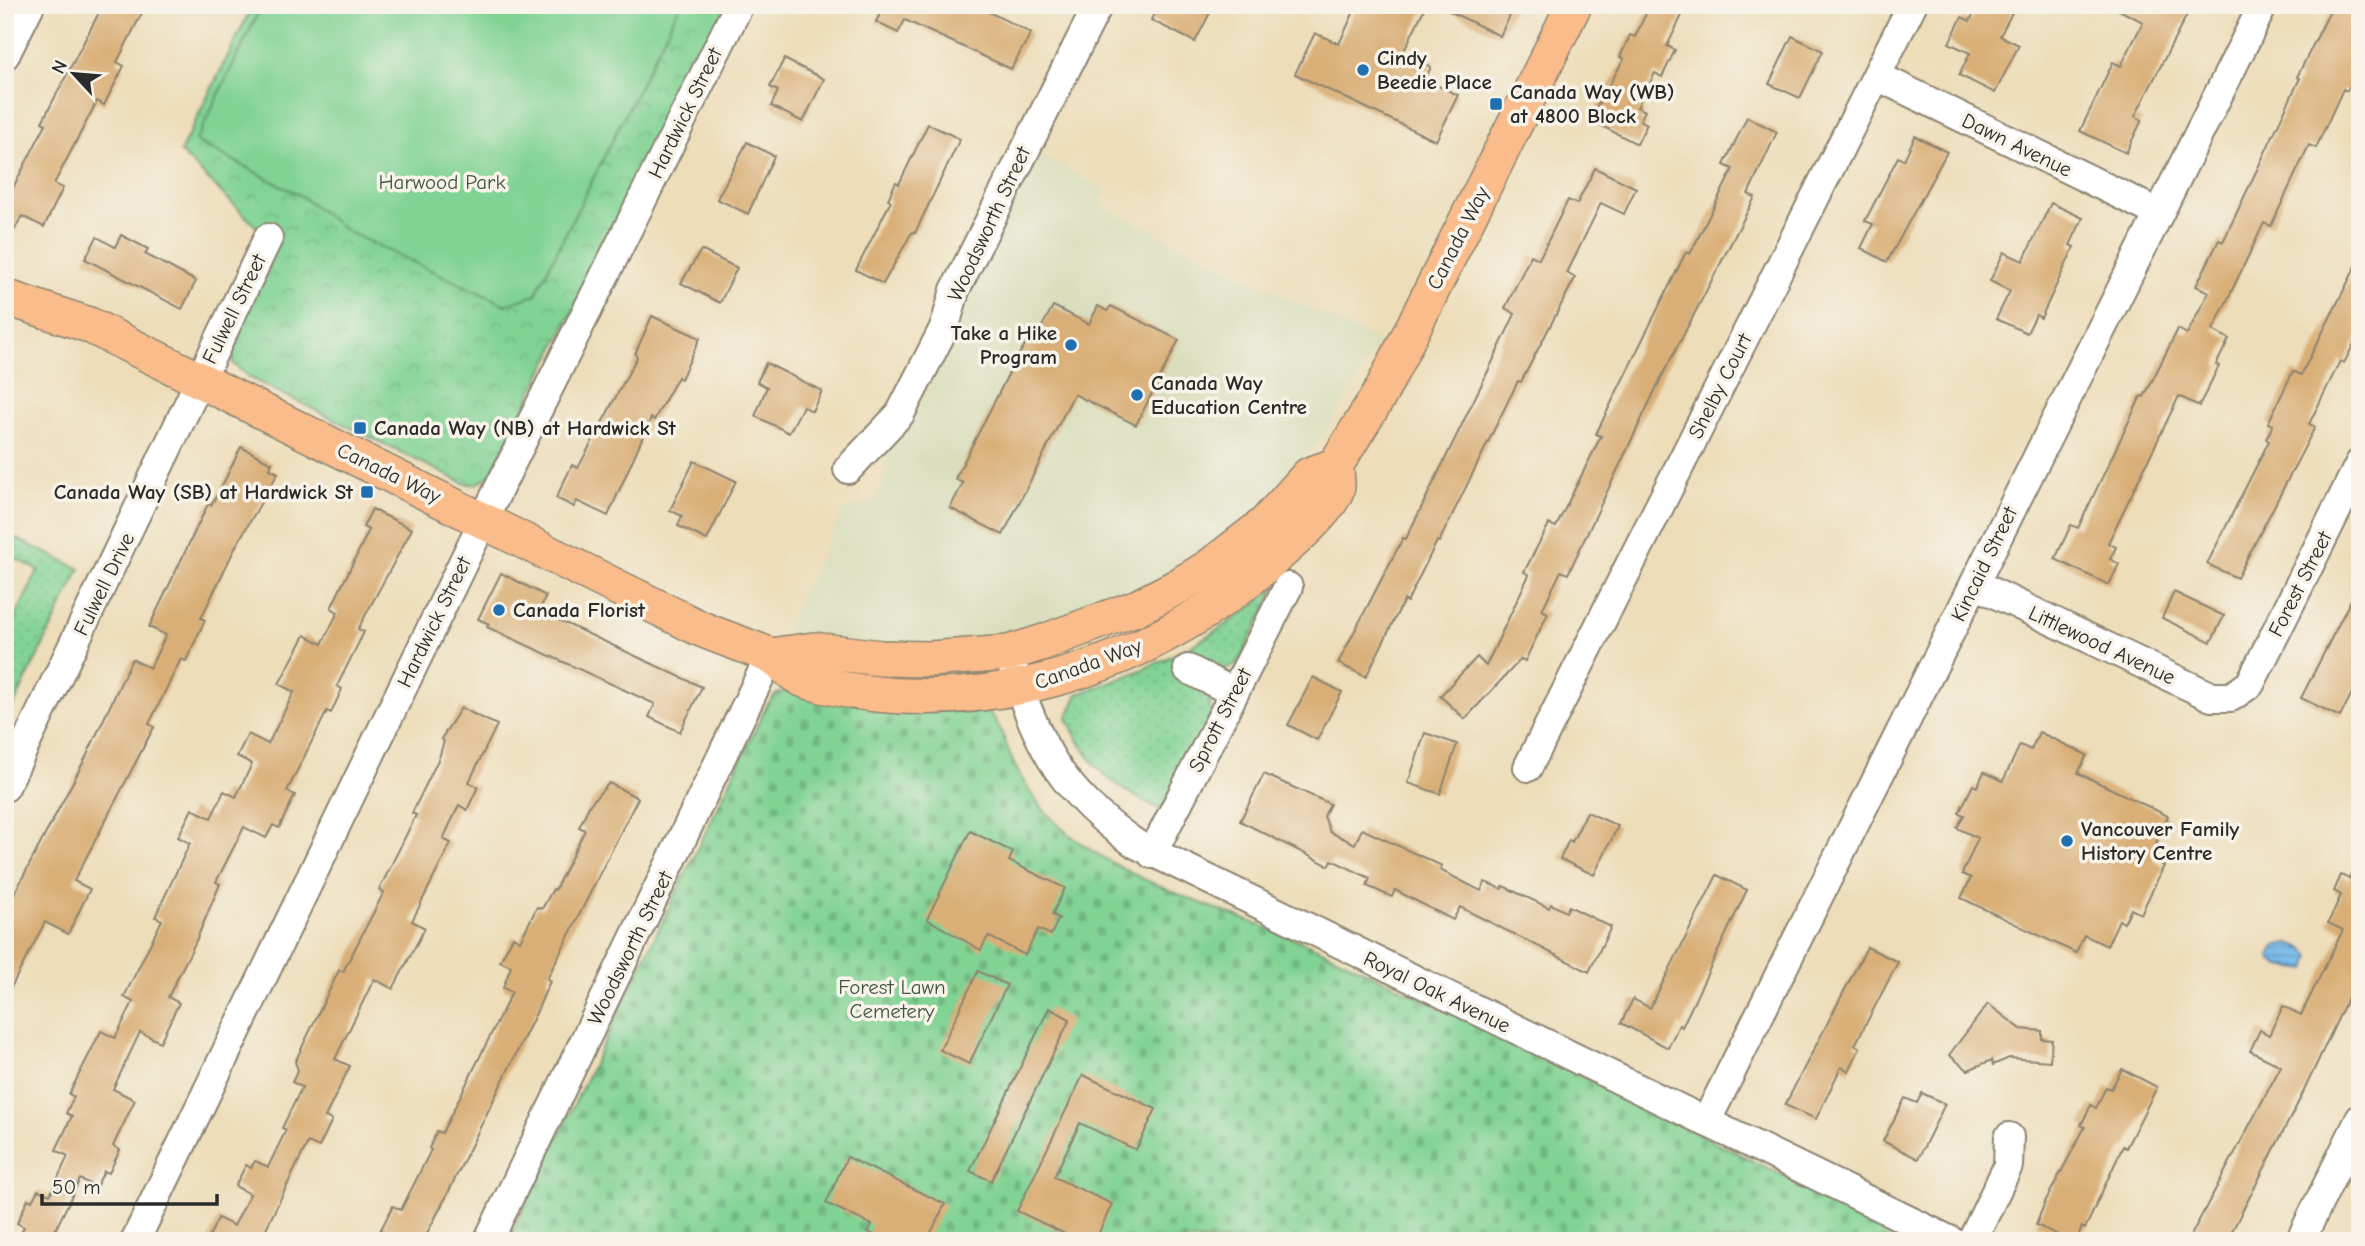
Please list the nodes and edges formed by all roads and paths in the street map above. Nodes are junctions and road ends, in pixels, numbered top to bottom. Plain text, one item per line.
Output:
1 (30, 5) edge
2 (739, 5) edge
3 (1098, 5) edge
4 (1574, 5) edge
5 (1912, 5) edge
6 (2263, 5) edge
7 (5, 55) edge
8 (1877, 76) junction
9 (2158, 213) junction
10 (268, 239) dead end
11 (9, 296) edge
12 (200, 380) junction
13 (2360, 463) edge
14 (1335, 466) junction
15 (848, 468) dead end
16 (484, 520) junction
17 (1975, 584) junction
18 (1288, 587) dead end
19 (1009, 653) junction
20 (771, 656) junction
21 (1188, 669) dead end
22 (1020, 688) junction
23 (1233, 692) junction
24 (2231, 697) joint
25 (1528, 767) dead end
26 (5, 787) edge
27 (1152, 854) junction
28 (2360, 1119) edge
29 (1706, 1122) junction
30 (2009, 1137) dead end
31 (135, 1241) edge
32 (488, 1241) edge
33 (1951, 1241) edge
34 (1972, 1241) edge
35 (2300, 1241) edge

1 - 7 street
2 - 16 street, Hardwick Street
3 - 15 street, Woodsworth Street
4 - 14 main road, Canada Way
5 - 8 street, Shelby Court
6 - 9 street, Kincaid Street
8 - 9 street, Dawn Avenue
8 - 25 street, Shelby Court
9 - 17 street, Kincaid Street
10 - 12 street, Fulwell Street
11 - 12 main road, Canada Way
12 - 16 main road, Canada Way
12 - 26 street, Fulwell Drive
13 - 24 street, Forest Street
14 - 19 main road, Canada Way
14 - 22 main road, Canada Way
16 - 20 main road, Canada Way
16 - 31 street, Hardwick Street
17 - 24 street, Littlewood Avenue
17 - 29 street, Kincaid Street
18 - 23 street, Sprott Street
19 - 20 main road, Canada Way
19 - 22 street, Royal Oak Avenue
20 - 22 main road, Canada Way
20 - 32 street, Woodsworth Street
21 - 23 street
22 - 27 street, Royal Oak Avenue
23 - 27 street, Sprott Street
27 - 29 street, Royal Oak Avenue
28 - 35 street
29 - 33 street, Royal Oak Avenue
30 - 34 street

